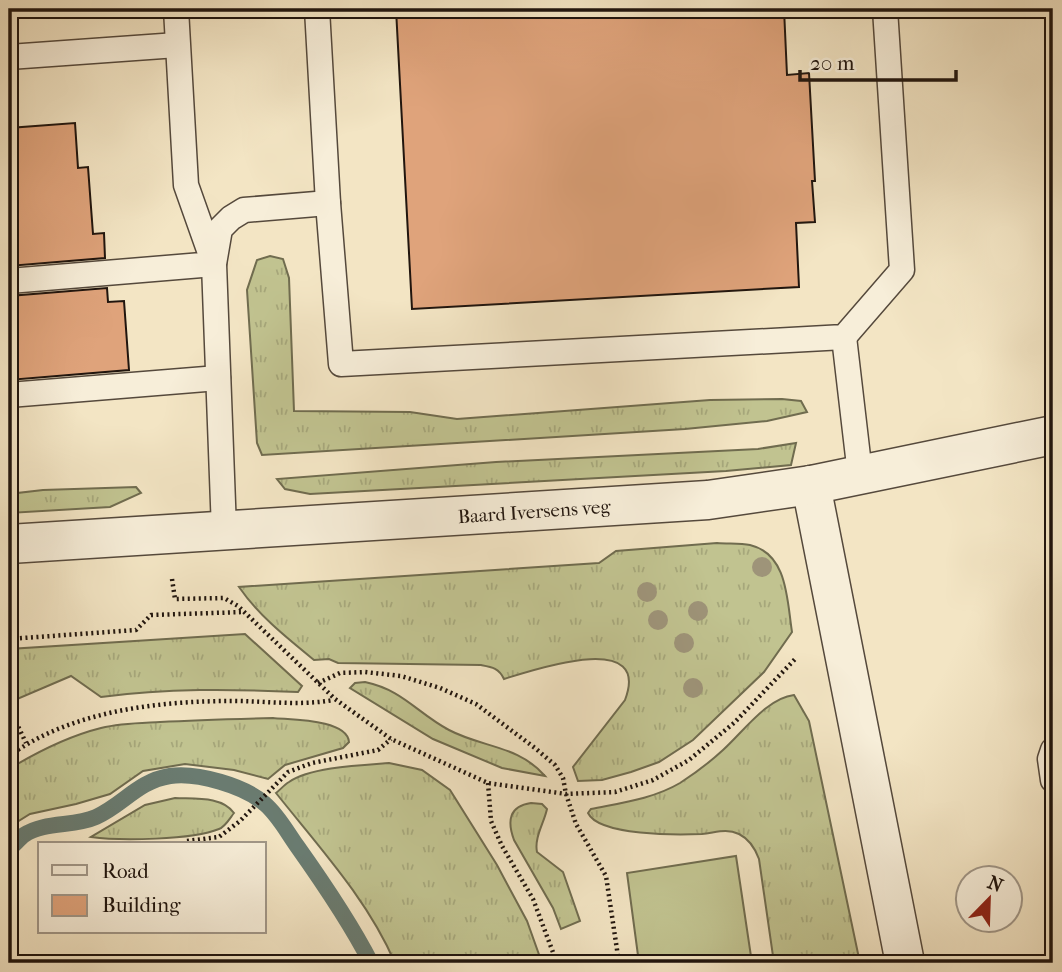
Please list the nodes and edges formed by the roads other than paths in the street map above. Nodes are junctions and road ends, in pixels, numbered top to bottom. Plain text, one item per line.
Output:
1 (176, 9) edge
2 (317, 9) edge
3 (885, 9) edge
4 (177, 45) junction
5 (9, 57) edge
6 (328, 203) junction
7 (214, 264) junction
8 (9, 281) edge
9 (844, 337) junction
10 (218, 378) junction
11 (9, 396) edge
12 (1053, 435) edge
13 (860, 474) junction
14 (811, 485) junction
15 (224, 530) junction
16 (9, 544) edge
17 (1053, 750) edge
18 (1053, 780) edge
19 (905, 963) edge

1 - 4 lane
2 - 6 lane
3 - 9 lane
4 - 5 lane
4 - 7 lane
6 - 7 lane
6 - 9 lane
7 - 8 lane
7 - 10 lane
9 - 13 lane
10 - 11 lane
10 - 15 lane
12 - 13 street, Baard Iversens veg
13 - 14 street, Baard Iversens veg
14 - 15 street, Baard Iversens veg
14 - 19 street
15 - 16 street, Baard Iversens veg
17 - 18 lane

